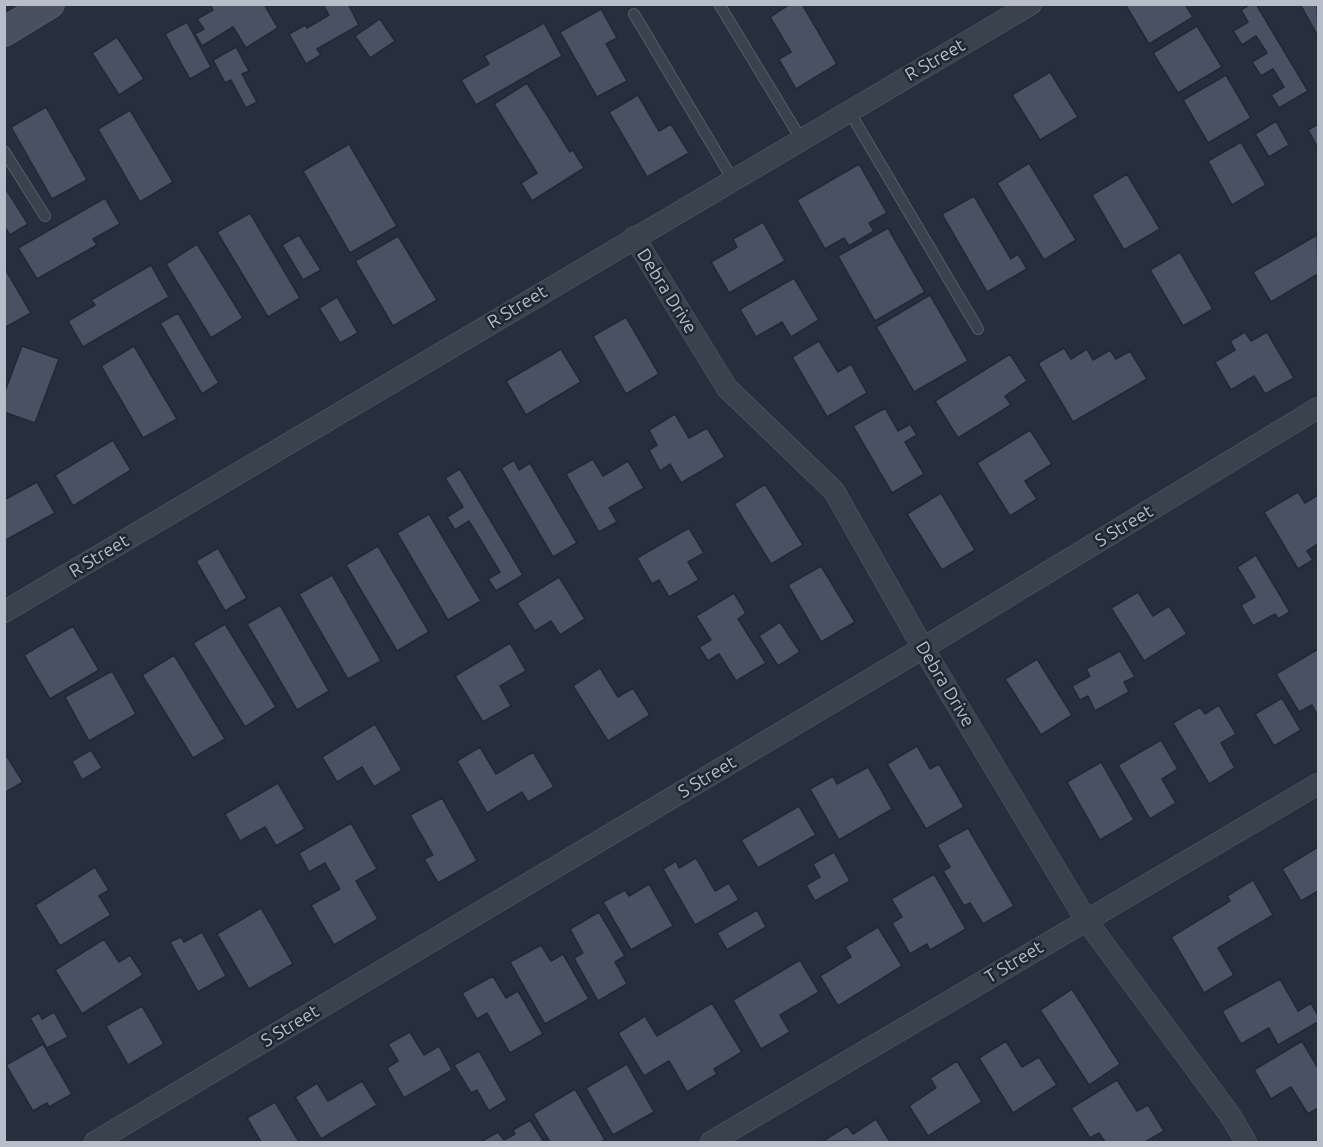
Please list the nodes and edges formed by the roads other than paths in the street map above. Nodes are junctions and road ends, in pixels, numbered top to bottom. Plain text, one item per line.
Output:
1 (50, 4) edge
2 (719, 4) edge
3 (1031, 4) edge
4 (634, 14) dead end
5 (4, 32) edge
6 (849, 111) junction
7 (801, 139) junction
8 (4, 151) edge
9 (732, 180) junction
10 (45, 216) dead end
11 (634, 237) junction
12 (978, 329) dead end
13 (1318, 408) edge
14 (4, 612) edge
15 (923, 648) junction
16 (1318, 784) edge
17 (1086, 920) junction
18 (94, 1143) edge
19 (711, 1143) edge
20 (1246, 1143) edge

1 - 5 street
2 - 7 lane
3 - 6 street, R Street
4 - 9 lane
6 - 7 street, R Street
6 - 12 lane
7 - 9 street, R Street
8 - 10 lane
9 - 11 street, R Street
11 - 14 street, R Street
11 - 15 street, Debra Drive
13 - 15 street, S Street
15 - 17 street, Debra Drive
15 - 18 street, S Street
16 - 17 street, T Street
17 - 19 street, T Street
17 - 20 street, Debra Drive

